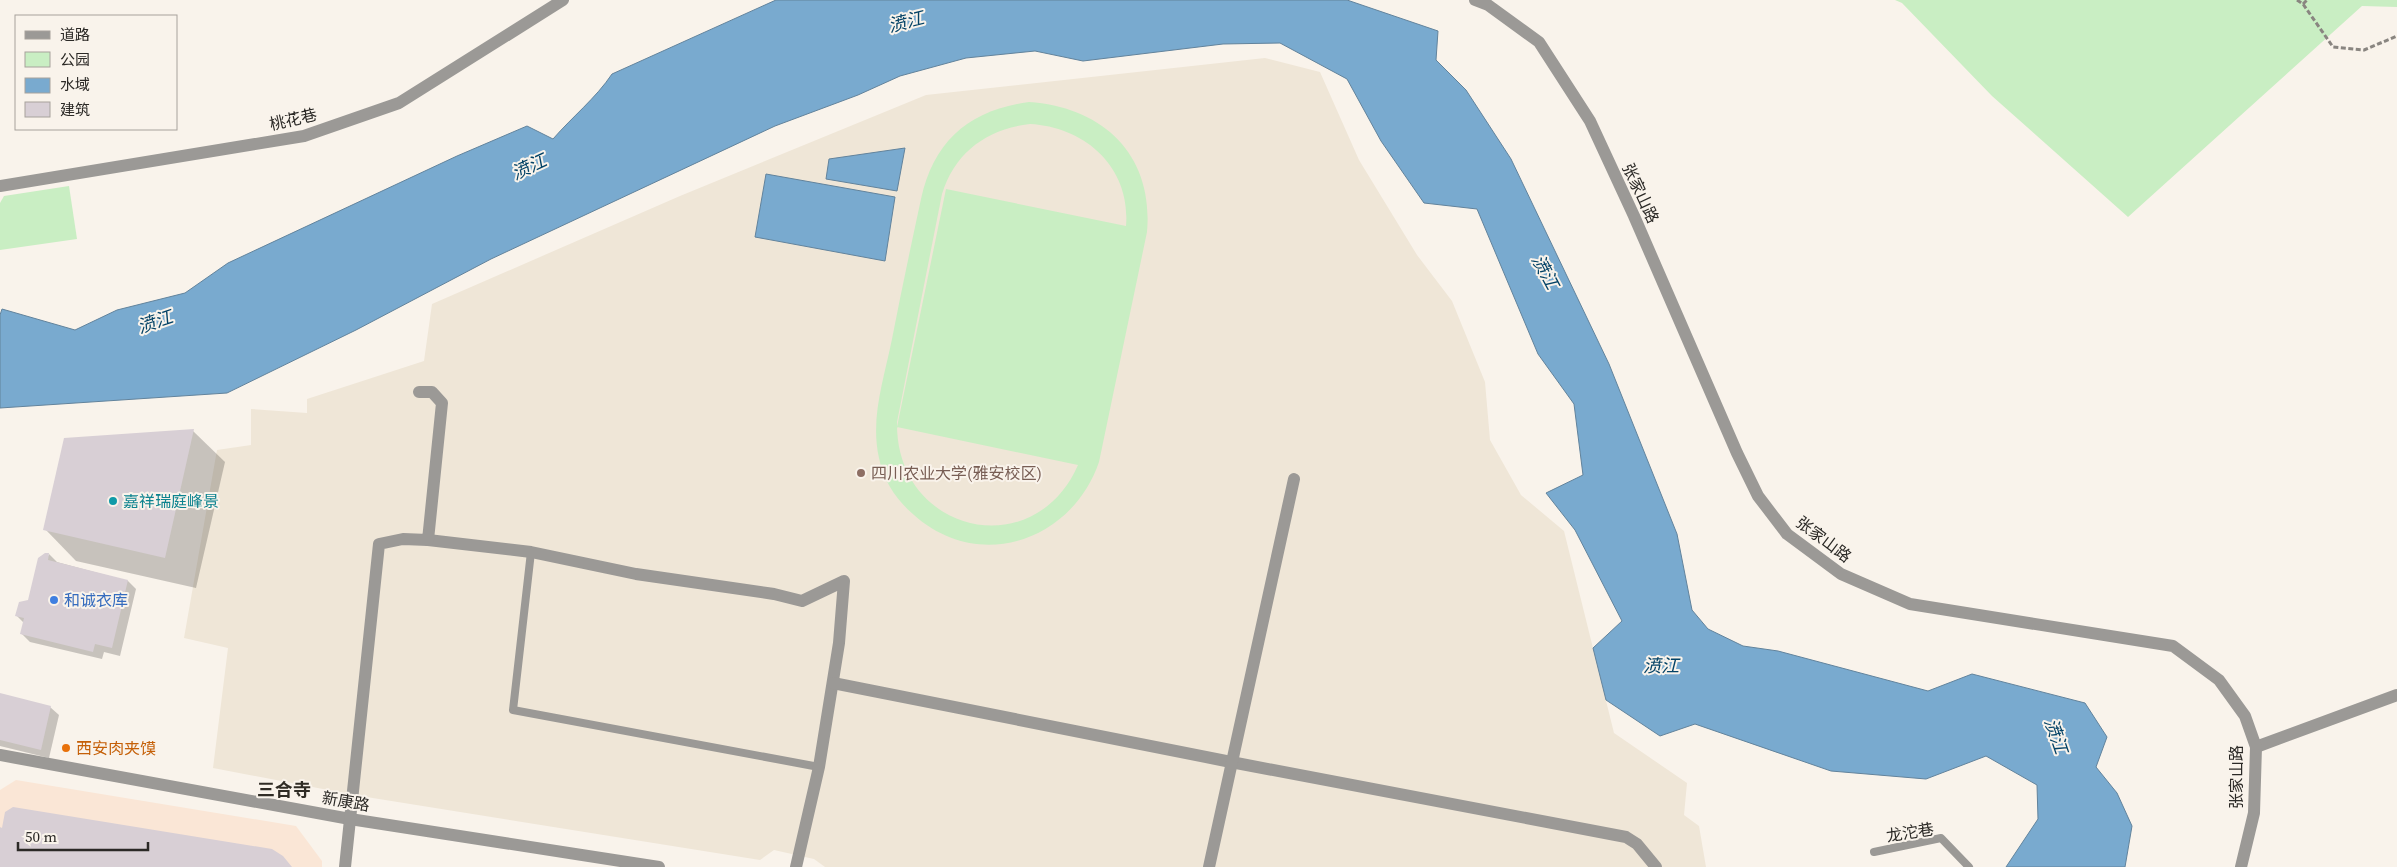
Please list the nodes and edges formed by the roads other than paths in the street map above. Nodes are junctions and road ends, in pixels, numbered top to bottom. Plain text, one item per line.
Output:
1 (563, 0) edge
2 (1476, 0) edge
3 (0, 186) edge
4 (419, 392) dead end
5 (1294, 479) dead end
6 (428, 540) junction
7 (531, 552) junction
8 (833, 683) junction
9 (2397, 695) edge
10 (2256, 747) junction
11 (0, 754) edge
12 (1231, 762) junction
13 (819, 767) junction
14 (350, 819) junction
15 (1874, 852) dead end
16 (797, 862) edge
17 (345, 867) edge
18 (659, 867) edge
19 (1208, 867) edge
20 (1656, 867) edge
21 (1969, 867) edge
22 (2241, 867) edge

1 - 3 street, 桃花巷
2 - 10 street, 张家山路
4 - 6 street
5 - 12 street
6 - 7 street
6 - 14 street
7 - 8 street
7 - 13 lane
8 - 12 street
8 - 13 street
9 - 10 street
10 - 22 street, 张家山路
11 - 14 street, 新康路
12 - 19 street
12 - 20 street
13 - 16 street
14 - 17 street
14 - 18 street, 新康路
15 - 21 lane, 龙沱巷

